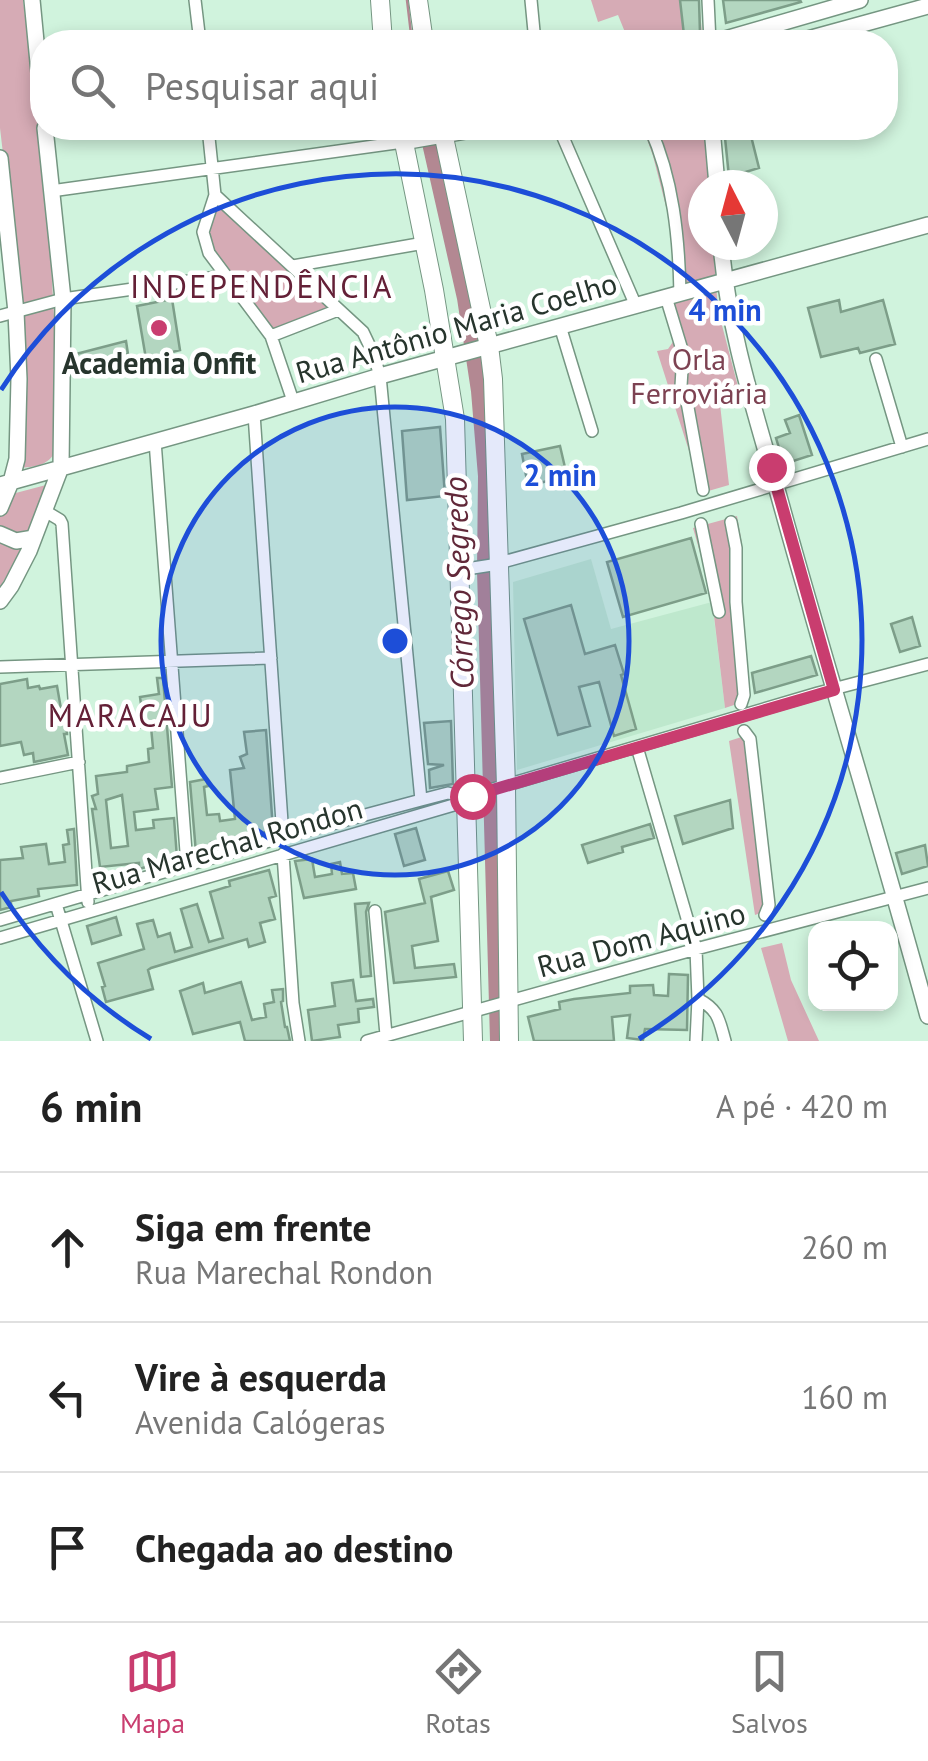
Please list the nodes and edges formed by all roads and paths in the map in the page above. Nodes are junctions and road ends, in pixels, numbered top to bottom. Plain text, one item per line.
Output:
1 (32, 0) edge
2 (195, 0) edge
3 (380, 0) edge
4 (418, 0) edge
5 (531, 0) edge
6 (708, 0) edge
7 (860, 0) edge
8 (928, 6) edge
9 (35, 30) edge
10 (199, 30) edge
11 (382, 30) edge
12 (422, 30) edge
13 (534, 30) edge
14 (712, 30) edge
15 (755, 30) edge
16 (841, 30) edge
17 (46, 140) edge
18 (209, 140) edge
19 (388, 140) edge
20 (407, 140) edge
21 (439, 140) edge
22 (564, 140) edge
23 (655, 140) edge
24 (713, 140) edge
25 (0, 158) edge
26 (211, 169) junction
27 (715, 170) edge
28 (2, 187) edge
29 (51, 192) junction
30 (214, 196) junction
31 (928, 225) edge
32 (424, 243) junction
33 (722, 260) edge
34 (292, 266) junction
35 (224, 276) junction
36 (724, 281) junction
37 (673, 296) junction
38 (63, 300) junction
39 (636, 306) junction
40 (338, 310) junction
41 (8, 314) edge
42 (560, 326) junction
43 (271, 336) junction
44 (483, 348) junction
45 (451, 357) junction
46 (876, 358) dead end
47 (380, 376) junction
48 (293, 401) junction
49 (254, 414) junction
50 (592, 431) dead end
51 (928, 439) edge
52 (155, 442) junction
53 (902, 447) junction
54 (61, 468) junction
55 (6, 484) edge
56 (776, 484) junction
57 (703, 490) dead end
58 (0, 508) edge
59 (45, 512) junction
60 (732, 522) dead end
61 (702, 524) dead end
62 (0, 534) edge
63 (34, 538) junction
64 (496, 564) junction
65 (464, 569) junction
66 (0, 600) edge
67 (719, 612) dead end
68 (271, 658) junction
69 (172, 660) junction
70 (72, 663) junction
71 (928, 664) edge
72 (0, 667) edge
73 (834, 690) junction
74 (741, 704) dead end
75 (744, 731) dead end
76 (637, 746) junction
77 (79, 762) junction
78 (0, 778) edge
79 (501, 787) junction
80 (469, 796) junction
81 (420, 800) junction
82 (283, 837) junction
83 (283, 854) junction
84 (186, 865) junction
85 (928, 888) edge
86 (87, 895) junction
87 (896, 896) junction
88 (56, 904) junction
89 (375, 911) dead end
90 (89, 912) junction
91 (765, 914) dead end
92 (0, 920) edge
93 (61, 920) junction
94 (0, 938) edge
95 (696, 949) junction
96 (698, 999) junction
97 (505, 1002) junction
98 (475, 1010) junction
99 (928, 1016) edge
100 (386, 1036) junction
101 (97, 1041) edge
102 (299, 1041) edge
103 (367, 1041) edge
104 (474, 1041) edge
105 (509, 1041) edge
106 (696, 1041) edge
107 (725, 1041) edge

1 - 9 main road
2 - 10 street
3 - 11 main road
4 - 12 main road
5 - 13 street
6 - 14 street
7 - 15 main road
8 - 16 main road
17 - 29 main road
18 - 26 street
19 - 26 street
20 - 32 main road
21 - 44 main road
22 - 39 street
23 - 37 street
24 - 27 main road
25 - 28 main road
26 - 29 street
26 - 30 street
28 - 41 main road
29 - 38 main road
30 - 34 street
30 - 35 street
31 - 36 main road, Rua Antônio Maria Coelho
32 - 34 street
32 - 45 main road
33 - 36 main road
34 - 40 street
35 - 38 street
35 - 43 street
36 - 37 main road, Rua Antônio Maria Coelho
36 - 56 main road
37 - 39 main road, Rua Antônio Maria Coelho
37 - 57 street
38 - 41 street
38 - 54 main road
39 - 42 main road, Rua Antônio Maria Coelho
40 - 43 street
40 - 47 street
41 - 55 main road
42 - 44 main road, Rua Antônio Maria Coelho
42 - 50 street
43 - 48 street
44 - 45 main road, Rua Antônio Maria Coelho
44 - 64 main road
45 - 47 main road, Rua Antônio Maria Coelho
45 - 65 main road
46 - 53 street
47 - 48 main road, Rua Antônio Maria Coelho
47 - 81 street
48 - 49 main road, Rua Antônio Maria Coelho
49 - 52 main road, Rua Antônio Maria Coelho
49 - 68 street
51 - 53 street
52 - 54 main road, Rua Antônio Maria Coelho
52 - 69 street
53 - 56 street
54 - 55 main road, Rua Antônio Maria Coelho
54 - 59 main road
55 - 58 main road
56 - 64 street
56 - 73 main road
59 - 63 main road
59 - 70 street
60 - 74 street
61 - 67 street
62 - 63 main road
63 - 66 main road
64 - 65 street
64 - 79 main road
65 - 80 main road
68 - 69 street
68 - 82 street
69 - 70 street
69 - 84 street
70 - 72 street
70 - 77 street
71 - 73 street, Rua Marechal Rondon
73 - 76 street, Rua Marechal Rondon
73 - 87 main road
75 - 91 street
76 - 79 street, Rua Marechal Rondon
76 - 95 street
77 - 78 street
77 - 86 street
79 - 80 street, Rua Marechal Rondon
79 - 97 main road
80 - 81 street, Rua Marechal Rondon
80 - 83 street, Rua Marechal Rondon
80 - 98 main road
81 - 82 street, Rua Marechal Rondon
82 - 84 street, Rua Marechal Rondon
83 - 90 street, Rua Marechal Rondon
83 - 102 street
84 - 86 street, Rua Marechal Rondon
85 - 87 street, Rua Dom Aquino
86 - 88 street, Rua Marechal Rondon
86 - 90 street
87 - 95 street, Rua Dom Aquino
87 - 99 main road
88 - 92 street, Rua Marechal Rondon
88 - 93 street
89 - 100 street
90 - 93 street, Rua Marechal Rondon
93 - 94 street, Rua Marechal Rondon
93 - 101 street
95 - 96 street
95 - 97 street, Rua Dom Aquino
96 - 106 street
96 - 107 street
97 - 98 street, Rua Dom Aquino
97 - 105 main road
98 - 100 street, Rua Dom Aquino
98 - 104 main road
100 - 103 street, Rua Dom Aquino

